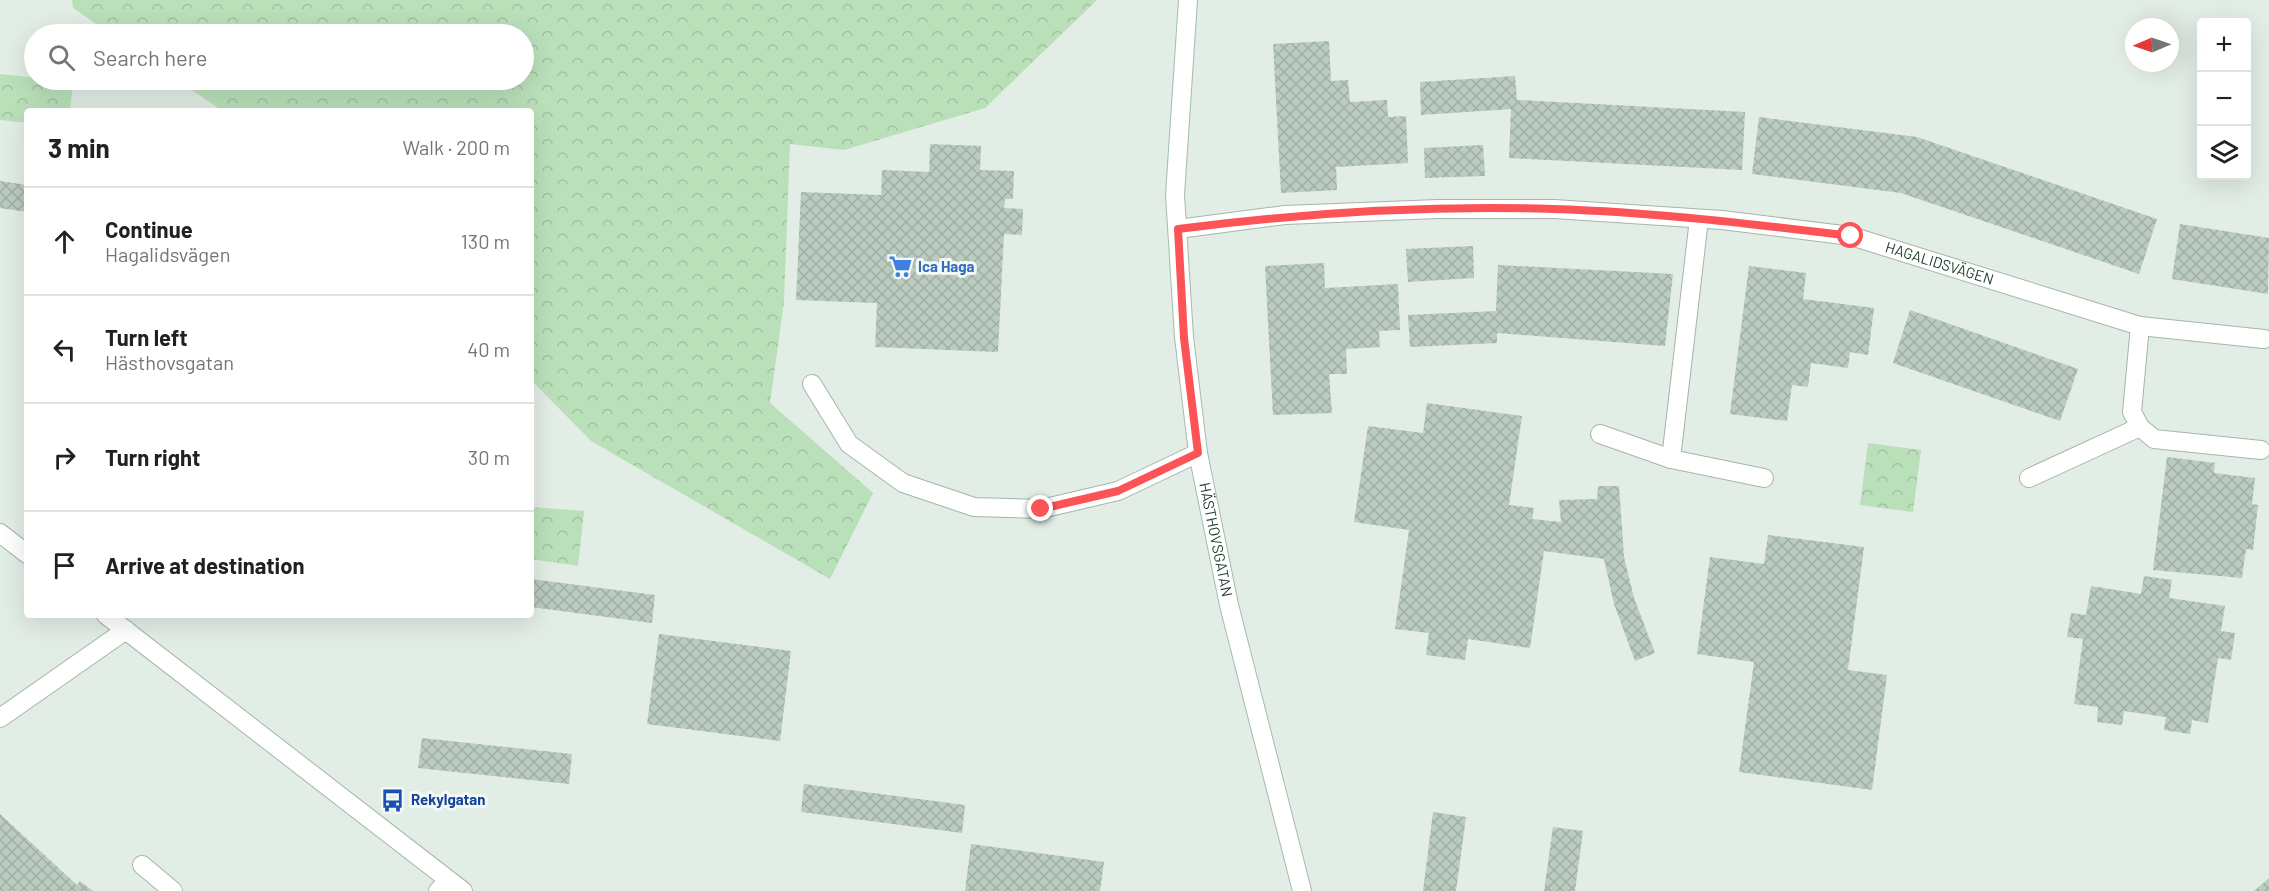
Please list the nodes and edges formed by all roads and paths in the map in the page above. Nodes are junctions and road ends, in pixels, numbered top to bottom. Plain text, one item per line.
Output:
1 (1188, 0) edge
2 (1699, 219) junction
3 (1178, 229) junction
4 (2140, 326) junction
5 (2264, 339) dead end
6 (812, 384) dead end
7 (2140, 427) junction
8 (1600, 434) dead end
9 (2261, 450) dead end
10 (1198, 453) junction
11 (1671, 459) junction
12 (1764, 478) dead end
13 (2029, 478) dead end
14 (0, 533) edge
15 (24, 552) edge
16 (110, 618) edge
17 (126, 630) junction
18 (0, 718) edge
19 (142, 865) dead end
20 (450, 887) edge
21 (173, 891) edge
22 (1302, 891) edge

1 - 3 street, HÄSTHOVSGATAN
2 - 3 street, HAGALIDSVÄGEN
2 - 4 street, HAGALIDSVÄGEN
2 - 11 street
3 - 10 street, HÄSTHOVSGATAN
4 - 5 street, HAGALIDSVÄGEN
4 - 7 street
6 - 10 street
7 - 9 street
7 - 13 street
8 - 11 street
10 - 22 street, HÄSTHOVSGATAN
11 - 12 street
14 - 15 street
16 - 17 street
17 - 18 street
17 - 20 street
19 - 21 street

